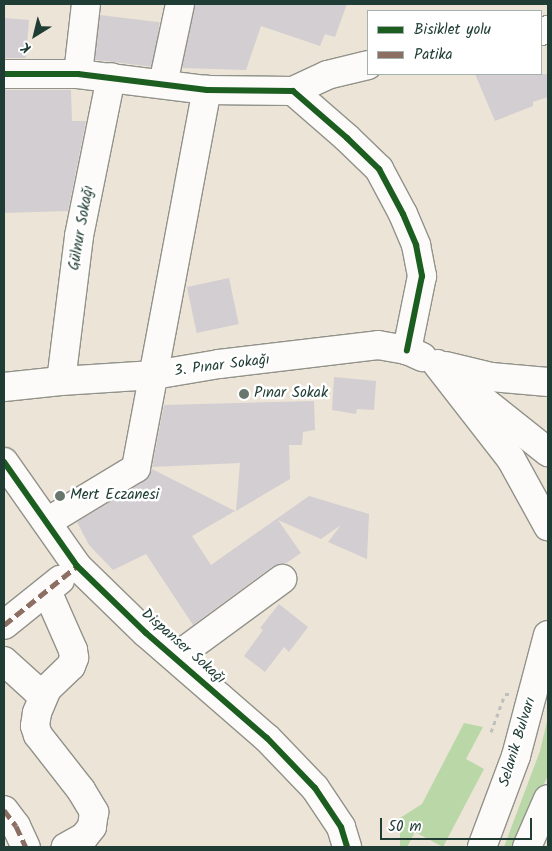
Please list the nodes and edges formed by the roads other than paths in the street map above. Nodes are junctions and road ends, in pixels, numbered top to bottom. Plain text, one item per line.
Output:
1 (86, 4) edge
2 (180, 4) edge
3 (367, 65) edge
4 (4, 74) edge
5 (78, 74) junction
6 (110, 77) junction
7 (163, 84) junction
8 (207, 90) junction
9 (293, 91) junction
10 (407, 350) junction
11 (437, 364) junction
12 (154, 375) junction
13 (61, 381) junction
14 (548, 382) edge
15 (4, 387) edge
16 (548, 452) edge
17 (8, 477) edge
18 (47, 522) junction
19 (548, 526) edge
20 (77, 566) junction
21 (282, 579) dead end
22 (47, 591) junction
23 (4, 625) edge
24 (548, 635) edge
25 (176, 657) junction
26 (4, 661) edge
27 (47, 689) junction
28 (548, 799) edge
29 (4, 810) edge
30 (26, 847) edge
31 (66, 847) edge
32 (347, 847) edge
33 (482, 847) edge
34 (527, 847) edge

1 - 5 street
2 - 7 street
3 - 9 street
4 - 5 street
5 - 6 street
6 - 7 street
6 - 13 street, Gülnur Sokağı
7 - 8 street
8 - 9 street
8 - 12 street
9 - 10 street
10 - 11 street, 3. Pınar Sokağı
10 - 12 street, 3. Pınar Sokağı
11 - 14 street
11 - 16 street
11 - 19 street
12 - 13 street, 3. Pınar Sokağı
12 - 18 street
13 - 15 street, 3. Pınar Sokağı
17 - 18 street, Dispanser Sokağı
18 - 20 street, Dispanser Sokağı
20 - 22 street
20 - 25 street, Dispanser Sokağı
21 - 25 street
22 - 23 street
22 - 27 street
24 - 33 street, Selanik Bulvarı
25 - 32 street, Dispanser Sokağı
26 - 27 street
27 - 31 street
28 - 34 street
29 - 30 street

